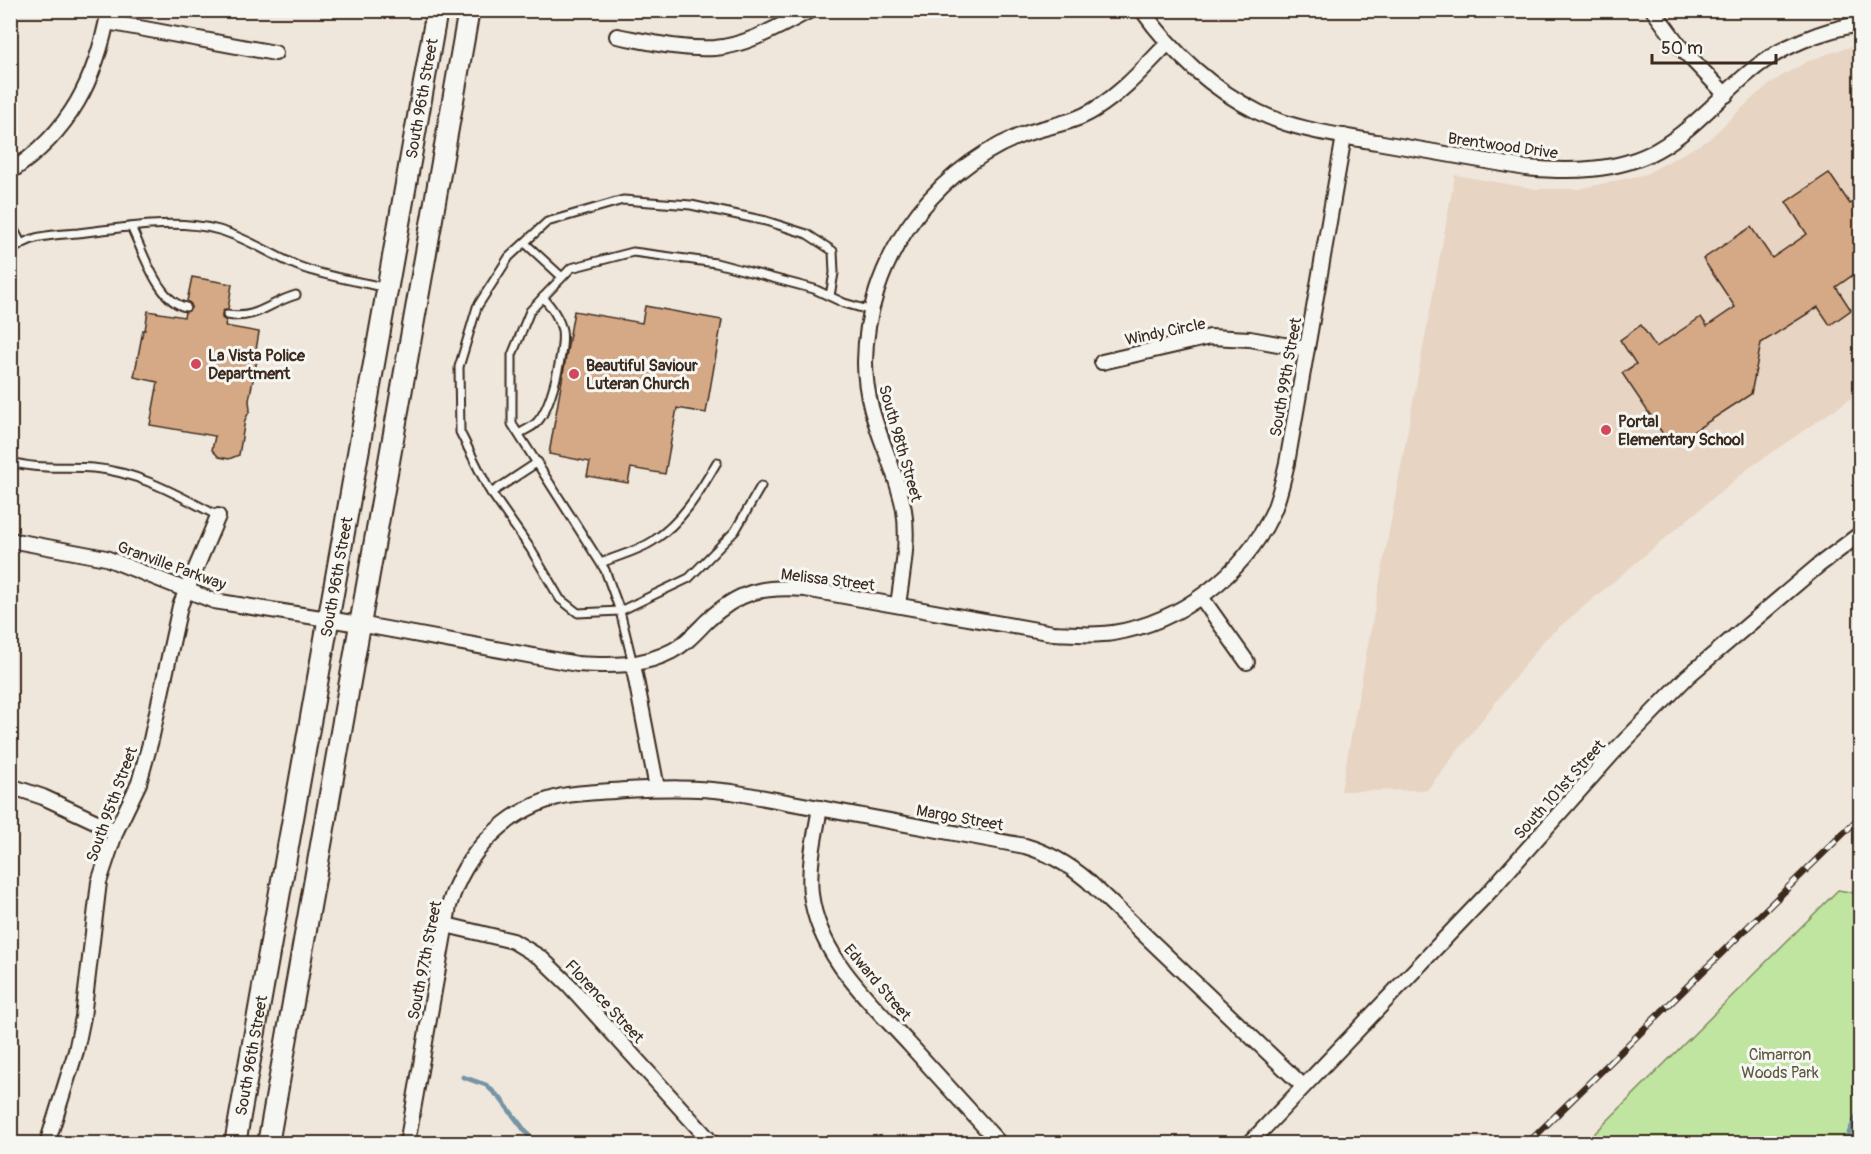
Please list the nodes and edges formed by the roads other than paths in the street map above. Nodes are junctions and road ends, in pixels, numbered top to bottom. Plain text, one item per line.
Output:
1 (437, 10) edge
2 (469, 10) edge
3 (811, 10) edge
4 (1142, 10) edge
5 (1653, 10) edge
6 (108, 16) edge
7 (1860, 24) edge
8 (617, 36) dead end
9 (1168, 44) junction
10 (275, 52) dead end
11 (1726, 95) junction
12 (1344, 136) junction
13 (10, 172) edge
14 (10, 222) edge
15 (131, 227) junction
16 (21, 243) junction
17 (525, 243) junction
18 (10, 253) edge
19 (562, 277) junction
20 (387, 288) junction
21 (296, 295) dead end
22 (830, 296) junction
23 (543, 297) junction
24 (186, 307) dead end
25 (872, 311) junction
26 (227, 315) dead end
27 (1307, 349) junction
28 (1102, 362) dead end
29 (519, 434) junction
30 (10, 461) edge
31 (538, 462) junction
32 (717, 462) dead end
33 (761, 486) dead end
34 (492, 493) junction
35 (218, 516) joint
36 (1860, 534) edge
37 (10, 540) edge
38 (601, 563) junction
39 (186, 591) junction
40 (1201, 597) junction
41 (898, 605) junction
42 (620, 611) junction
43 (328, 619) junction
44 (359, 624) junction
45 (1247, 662) dead end
46 (633, 664) junction
47 (10, 786) edge
48 (657, 788) junction
49 (820, 808) junction
50 (525, 810) joint
51 (116, 831) junction
52 (446, 925) junction
53 (1303, 1086) junction
54 (47, 1143) edge
55 (236, 1143) edge
56 (268, 1143) edge
57 (407, 1143) edge
58 (713, 1143) edge
59 (1000, 1143) edge
60 (1249, 1143) edge

1 - 20 main road, South 96th Street
2 - 44 main road, South 96th Street
3 - 8 street
4 - 9 street, Brentwood Drive
5 - 11 street
6 - 10 street
6 - 13 street
7 - 11 street, Brentwood Drive
9 - 12 street, Brentwood Drive
9 - 25 street, South 98th Street
11 - 12 street, Brentwood Drive
12 - 27 street, South 99th Street
14 - 16 lane
15 - 16 lane
15 - 20 lane
15 - 24 lane
16 - 18 lane
17 - 19 lane
17 - 22 lane
17 - 34 lane
19 - 22 lane
19 - 23 lane
20 - 43 main road, South 96th Street
21 - 26 lane
22 - 25 lane
23 - 29 lane
23 - 29 lane
25 - 41 street, South 98th Street
27 - 28 street, Windy Circle
27 - 40 street, South 99th Street
29 - 31 lane
30 - 35 lane
31 - 34 lane
31 - 38 lane
32 - 38 lane
33 - 42 lane
34 - 42 lane
35 - 39 street, South 95th Street
36 - 53 street, South 101st Street
37 - 39 street, Granville Parkway
38 - 42 lane
39 - 43 street, Granville Parkway
39 - 51 street, South 95th Street
40 - 41 street, Melissa Street
40 - 45 street
41 - 46 street, Melissa Street
42 - 46 lane
43 - 44 street, Granville Parkway
43 - 55 main road, South 96th Street
44 - 46 street, Melissa Street
44 - 56 main road, South 96th Street
46 - 48 street
47 - 51 street
48 - 49 street, Margo Street
48 - 50 street, Margo Street
49 - 53 street, Margo Street
49 - 59 street, Edward Street
50 - 52 street, South 97th Street
51 - 54 street, South 95th Street
52 - 57 street, South 97th Street
52 - 58 street, Florence Street
53 - 60 street, South 101st Street

